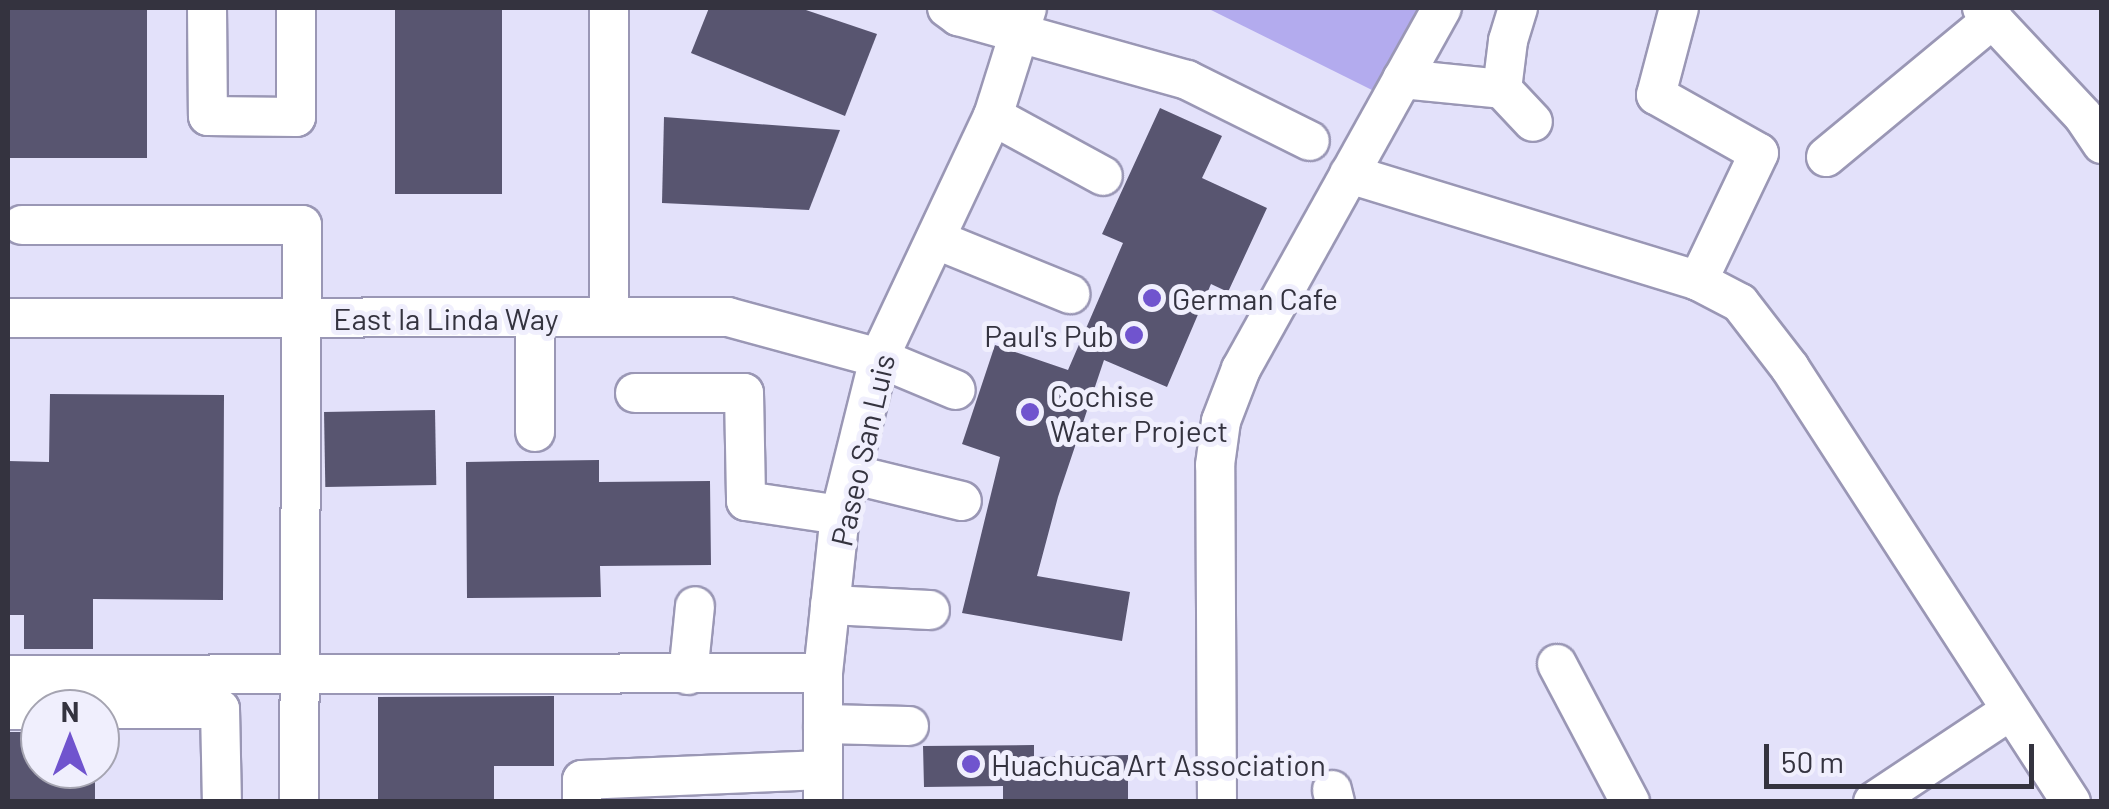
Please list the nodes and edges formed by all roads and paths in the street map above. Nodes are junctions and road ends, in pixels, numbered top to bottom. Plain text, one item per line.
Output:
1 (208, 8) edge
2 (296, 8) edge
3 (609, 8) edge
4 (946, 8) edge
5 (1442, 8) edge
6 (1518, 8) edge
7 (1679, 8) edge
8 (1988, 13) edge
9 (1024, 19) edge
10 (1402, 79) junction
11 (1502, 89) junction
12 (993, 116) junction
13 (2095, 119) edge
14 (1533, 122) dead end
15 (1310, 140) dead end
16 (1826, 157) dead end
17 (1348, 174) junction
18 (1103, 176) dead end
19 (22, 226) dead end
20 (936, 240) junction
21 (1698, 281) junction
22 (1070, 294) dead end
23 (535, 317) junction
24 (609, 317) junction
25 (8, 318) edge
26 (301, 318) junction
27 (879, 358) junction
28 (956, 390) dead end
29 (636, 393) dead end
30 (535, 432) dead end
31 (851, 474) junction
32 (962, 501) dead end
33 (840, 515) junction
34 (830, 605) junction
35 (695, 606) dead end
36 (930, 610) dead end
37 (1557, 664) dead end
38 (822, 673) junction
39 (301, 674) junction
40 (8, 675) edge
41 (688, 675) junction
42 (120, 709) edge
43 (2010, 711) junction
44 (823, 724) junction
45 (910, 726) dead end
46 (823, 786) edge
47 (222, 802) edge
48 (299, 802) edge
49 (582, 802) edge
50 (1217, 802) edge
51 (1630, 802) edge
52 (1872, 802) edge
53 (2071, 802) edge

1 - 2 street
3 - 24 street
4 - 9 street
5 - 10 street
6 - 11 street
7 - 21 street
8 - 13 street
8 - 16 street
9 - 12 street, Paseo San Luis
9 - 15 street
10 - 11 street
10 - 17 street
11 - 14 street
12 - 18 street
12 - 20 street, Paseo San Luis
17 - 21 street
17 - 50 street
19 - 26 street
20 - 22 street
20 - 27 street, Paseo San Luis
21 - 43 street
23 - 24 street, East la Linda Way
23 - 26 street, East la Linda Way
23 - 30 street
24 - 27 street, East la Linda Way
25 - 26 street, East la Linda Way
26 - 39 street
27 - 28 street, East la Linda Way
27 - 31 street, Paseo San Luis
29 - 33 street
31 - 32 street
31 - 33 street, Paseo San Luis
33 - 34 street, Paseo San Luis
34 - 36 street
34 - 38 street, Paseo San Luis
35 - 41 street
37 - 51 street
38 - 41 street
38 - 44 street, Paseo San Luis
39 - 40 street
39 - 41 street
39 - 48 street
42 - 47 street
43 - 52 street
43 - 53 street
44 - 45 street
44 - 46 street, Paseo San Luis
46 - 49 street

